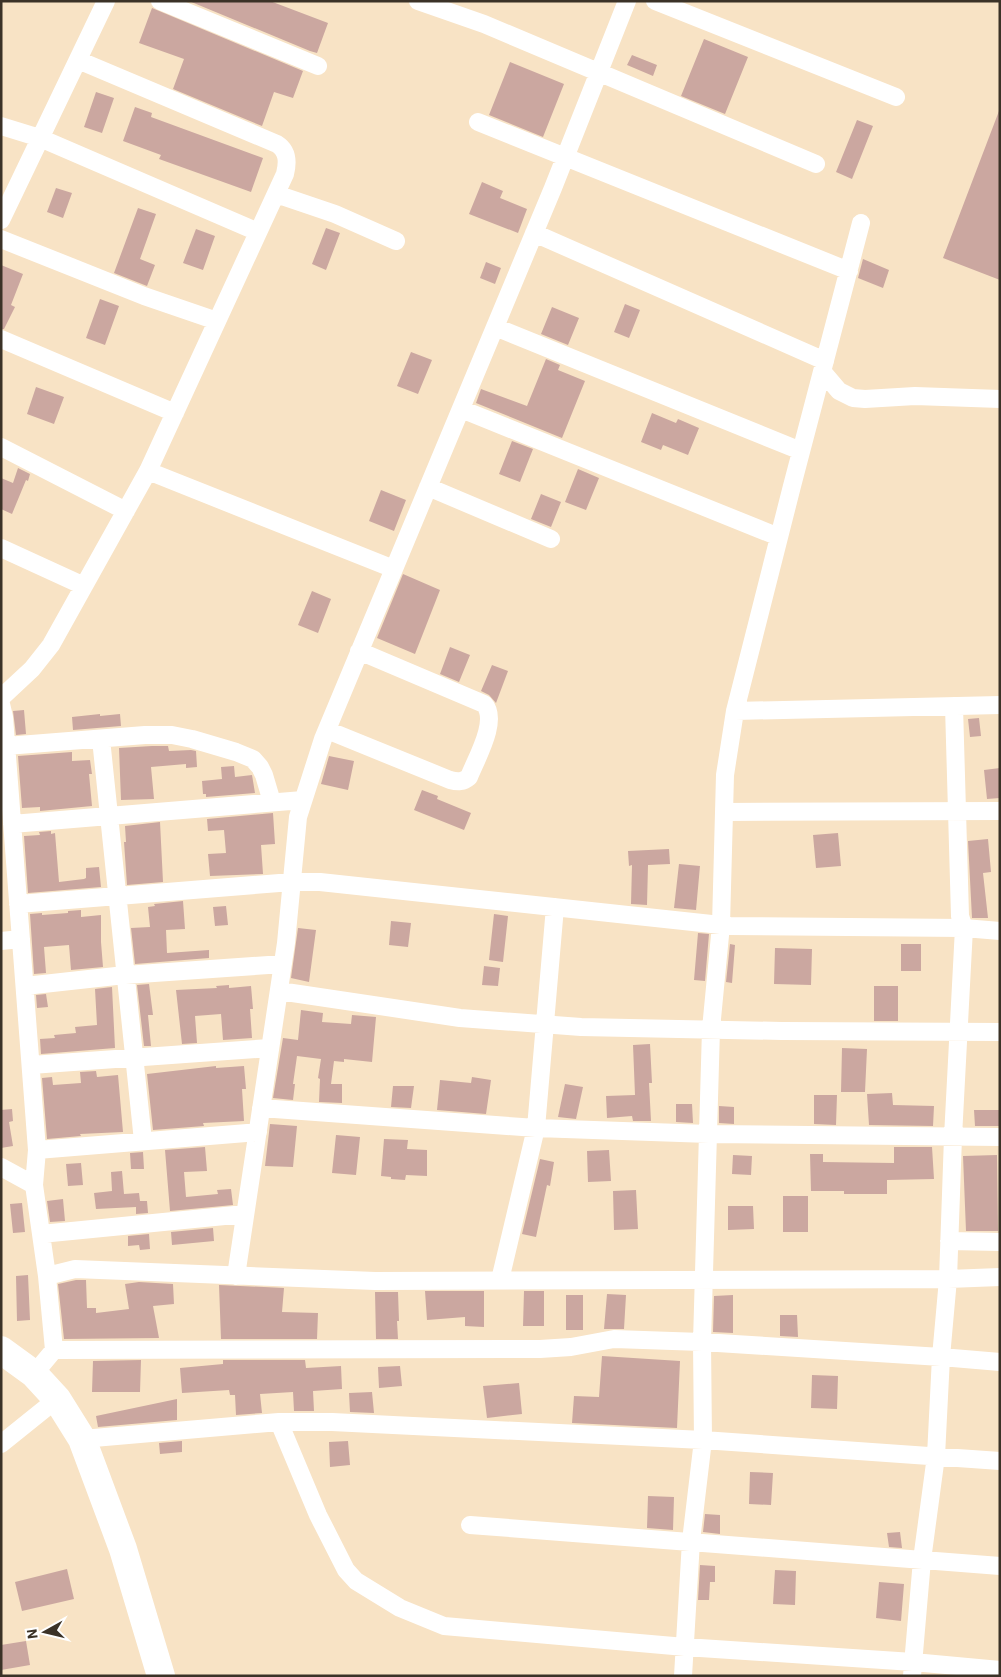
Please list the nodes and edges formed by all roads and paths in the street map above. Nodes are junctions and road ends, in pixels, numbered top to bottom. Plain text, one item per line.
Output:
1 (106, 1) edge
2 (160, 1) edge
3 (418, 1) edge
4 (627, 1) edge
5 (655, 1) edge
6 (78, 60) junction
7 (318, 66) dead end
8 (599, 72) junction
9 (896, 97) dead end
10 (478, 122) dead end
11 (1, 126) edge
12 (40, 138) junction
13 (566, 157) junction
14 (816, 164) dead end
15 (276, 194) junction
16 (1, 220) edge
17 (862, 223) dead end
18 (258, 232) junction
19 (534, 233) junction
20 (1, 239) edge
21 (396, 241) dead end
22 (849, 271) junction
23 (217, 320) junction
24 (495, 327) junction
25 (1, 339) edge
26 (824, 366) junction
27 (1000, 399) edge
28 (461, 409) junction
29 (175, 413) junction
30 (1, 447) edge
31 (801, 451) junction
32 (148, 471) junction
33 (428, 487) junction
34 (126, 511) junction
35 (779, 537) junction
36 (551, 539) dead end
37 (1, 548) edge
38 (394, 569) junction
39 (84, 586) junction
40 (359, 651) junction
41 (1, 698) edge
42 (1, 704) edge
43 (1000, 705) edge
44 (954, 706) junction
45 (736, 711) junction
46 (326, 730) junction
47 (101, 739) junction
48 (6, 746) junction
49 (303, 800) junction
50 (272, 802) junction
51 (957, 811) junction
52 (724, 812) junction
53 (1000, 812) edge
54 (109, 815) junction
55 (12, 824) junction
56 (8, 852) edge
57 (292, 882) junction
58 (117, 896) junction
59 (18, 904) junction
60 (555, 907) junction
61 (721, 925) junction
62 (964, 928) junction
63 (1000, 931) edge
64 (21, 939) junction
65 (1, 941) edge
66 (283, 964) junction
67 (125, 975) junction
68 (25, 986) junction
69 (279, 991) junction
70 (544, 1024) junction
71 (711, 1029) junction
72 (958, 1031) junction
73 (1000, 1032) edge
74 (270, 1048) junction
75 (134, 1059) junction
76 (31, 1066) junction
77 (261, 1108) junction
78 (536, 1128) junction
79 (258, 1132) junction
80 (709, 1134) junction
81 (953, 1137) junction
82 (1000, 1137) edge
83 (143, 1141) junction
84 (38, 1150) junction
85 (1, 1167) edge
86 (34, 1185) junction
87 (245, 1214) junction
88 (41, 1234) junction
89 (949, 1241) junction
90 (1000, 1242) edge
91 (48, 1276) junction
92 (236, 1276) junction
93 (1000, 1277) edge
94 (705, 1279) junction
95 (948, 1279) junction
96 (500, 1280) junction
97 (702, 1342) junction
98 (1, 1350) edge
99 (54, 1350) junction
100 (941, 1356) junction
101 (1000, 1362) edge
102 (34, 1374) junction
103 (57, 1399) junction
104 (279, 1422) junction
105 (82, 1439) junction
106 (703, 1440) junction
107 (1, 1444) edge
108 (936, 1456) junction
109 (1000, 1461) edge
110 (470, 1525) dead end
111 (691, 1541) junction
112 (922, 1560) junction
113 (1000, 1566) edge
114 (685, 1647) junction
115 (912, 1669) edge
116 (1000, 1670) edge
117 (161, 1676) edge
118 (683, 1676) edge

1 - 6 street
2 - 7 street
3 - 8 street
4 - 8 street
5 - 9 street
6 - 12 street
6 - 15 street
8 - 13 street
8 - 14 street
10 - 13 street
11 - 12 street
12 - 16 street
12 - 18 street
13 - 19 street
13 - 22 street
15 - 18 street
15 - 21 street
17 - 22 street
18 - 23 street
19 - 24 street
19 - 26 street
20 - 23 street
22 - 26 street
23 - 29 street
24 - 28 street
24 - 31 street
25 - 29 street
26 - 27 street
26 - 31 street
28 - 33 street
28 - 35 street
29 - 32 street
30 - 34 street
31 - 35 street
32 - 34 street
32 - 38 street
33 - 36 street
33 - 38 street
34 - 39 street
35 - 45 street
37 - 39 street
38 - 40 street
39 - 41 street
40 - 46 street
40 - 46 street
42 - 48 street
43 - 44 street
44 - 45 street
44 - 51 street
45 - 52 street
46 - 49 street
47 - 48 street
47 - 50 street
47 - 54 street
48 - 55 street
49 - 50 street
49 - 57 street
50 - 54 street
51 - 52 street
51 - 53 street
51 - 62 street
52 - 61 street
54 - 55 street
54 - 58 street
55 - 56 street
56 - 59 street
57 - 58 street
57 - 60 street
57 - 66 street
58 - 59 street
58 - 67 street
59 - 64 street
60 - 61 street
60 - 70 street
61 - 62 street
61 - 71 street
62 - 63 street
62 - 72 street
64 - 65 street
64 - 68 street
66 - 67 street
66 - 69 street
67 - 68 street
67 - 75 street
68 - 76 street
69 - 70 street
69 - 74 street
70 - 71 street
70 - 78 street
71 - 72 street
71 - 80 street
72 - 73 street
72 - 81 street
74 - 75 street
74 - 77 street
75 - 76 street
75 - 83 street
76 - 84 street
77 - 78 street
77 - 79 street
78 - 80 street
78 - 96 street
79 - 83 street
79 - 87 street
80 - 81 street
80 - 94 street
81 - 82 street
81 - 89 street
83 - 84 street
84 - 86 street
85 - 86 street
86 - 88 street
87 - 88 street
87 - 92 street
88 - 91 street
89 - 90 street
89 - 95 street
91 - 92 street
91 - 99 street
92 - 96 street
93 - 95 street
94 - 95 street
94 - 96 street
94 - 97 street
95 - 100 street
97 - 99 street
97 - 100 street
97 - 106 street
98 - 102 main road
99 - 102 street
100 - 101 street
100 - 108 street
102 - 103 main road
103 - 105 main road
103 - 107 street
104 - 105 street
104 - 106 street
104 - 114 street
105 - 117 main road
106 - 108 street
106 - 111 street
108 - 109 street
108 - 112 street
110 - 111 street
111 - 112 street
111 - 114 street
112 - 113 street
112 - 115 street
114 - 115 street
114 - 118 street
115 - 116 street

